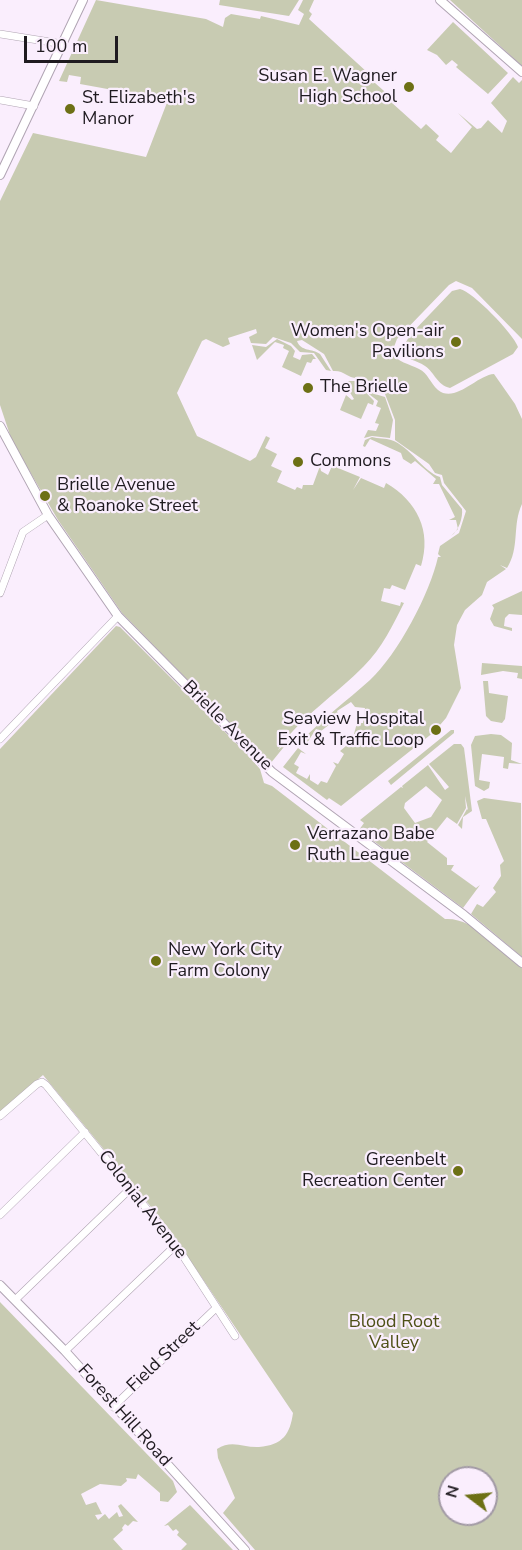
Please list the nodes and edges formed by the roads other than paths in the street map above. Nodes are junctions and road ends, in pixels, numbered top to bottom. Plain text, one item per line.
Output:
1 (83, 0) edge
2 (440, 0) edge
3 (0, 34) edge
4 (63, 44) junction
5 (522, 72) edge
6 (0, 100) edge
7 (34, 106) junction
8 (0, 174) edge
9 (0, 426) edge
10 (3, 441) edge
11 (48, 515) junction
12 (0, 593) edge
13 (118, 616) junction
14 (0, 739) edge
15 (522, 963) edge
16 (0, 1116) edge
17 (85, 1132) junction
18 (131, 1188) junction
19 (0, 1215) edge
20 (176, 1245) junction
21 (0, 1285) edge
22 (15, 1300) junction
23 (216, 1308) junction
24 (235, 1336) dead end
25 (65, 1351) junction
26 (113, 1407) junction
27 (245, 1550) edge

1 - 4 street
2 - 5 street
3 - 4 street
4 - 7 street
6 - 7 street
7 - 8 street
9 - 10 street, Brielle Avenue
10 - 11 street, Brielle Avenue
11 - 12 street
11 - 13 street, Brielle Avenue
13 - 14 street
13 - 15 street, Brielle Avenue
16 - 17 street, Colonial Avenue
17 - 18 street, Colonial Avenue
17 - 19 street
18 - 20 street, Colonial Avenue
18 - 22 street
20 - 23 street, Colonial Avenue
20 - 25 street
21 - 22 street, Forest Hill Road
22 - 25 street, Forest Hill Road
23 - 24 street, Colonial Avenue
23 - 26 street, Field Street
25 - 26 street, Forest Hill Road
26 - 27 street, Forest Hill Road

